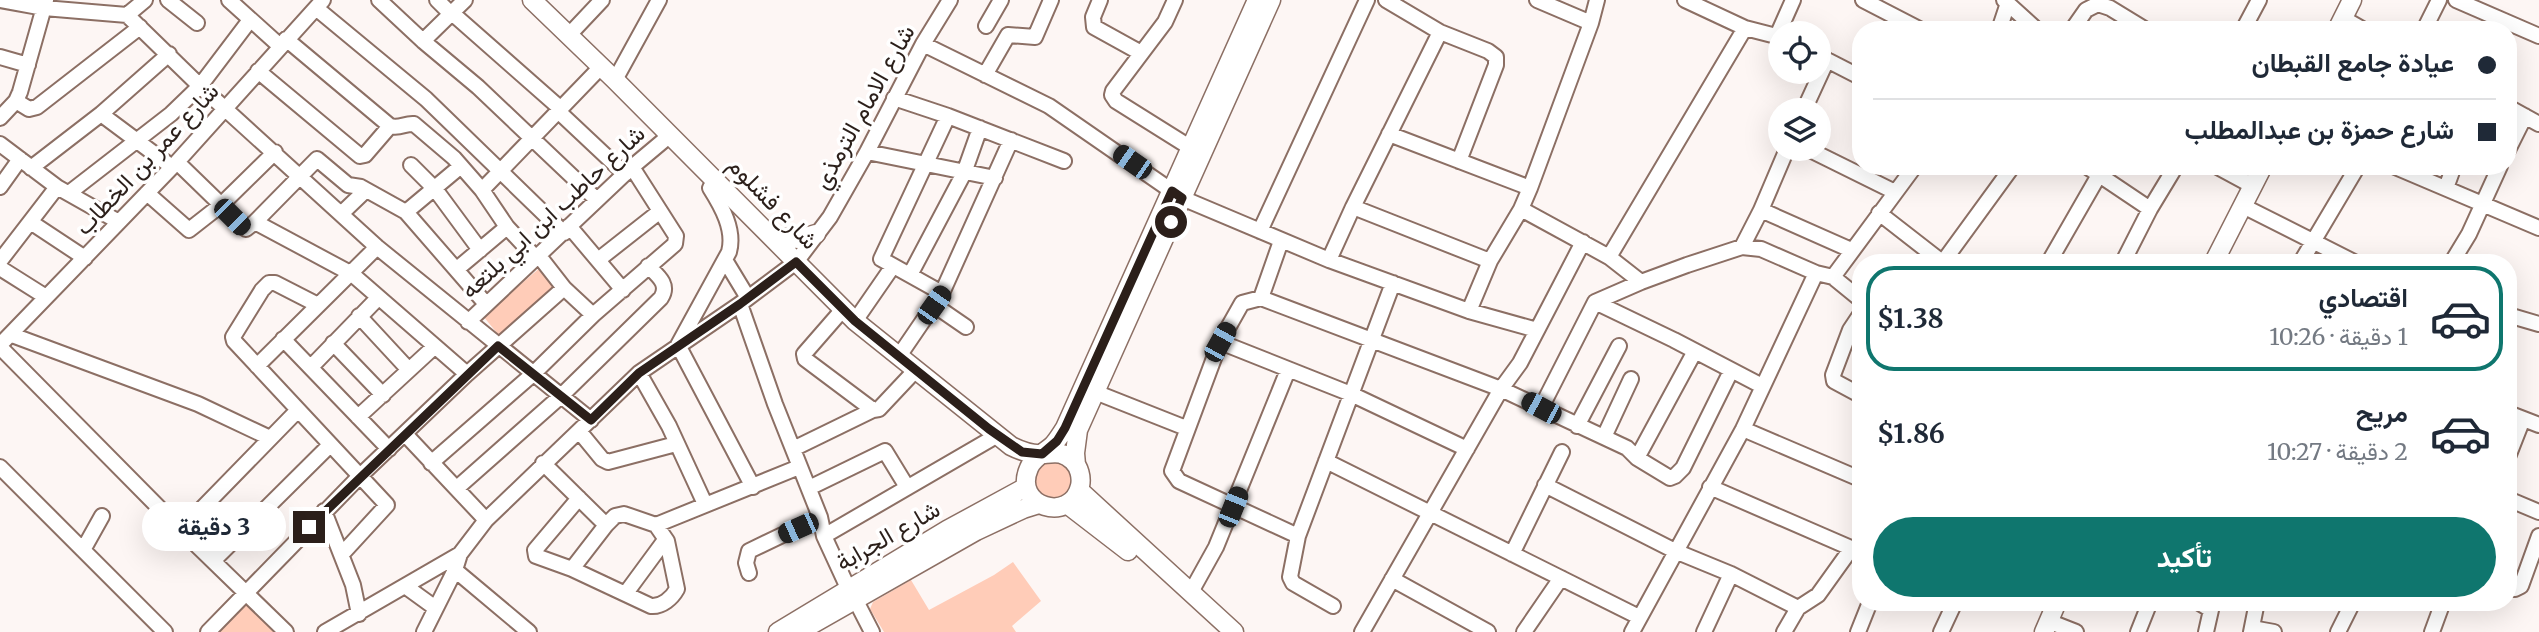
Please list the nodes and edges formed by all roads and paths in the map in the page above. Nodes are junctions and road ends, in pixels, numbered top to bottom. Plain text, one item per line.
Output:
1 (3, 0) edge
2 (145, 0) edge
3 (168, 0) edge
4 (229, 0) edge
5 (379, 0) edge
6 (437, 0) edge
7 (465, 0) edge
8 (602, 0) edge
9 (659, 0) edge
10 (950, 0) edge
11 (1001, 0) edge
12 (1051, 0) edge
13 (1100, 0) edge
14 (1175, 0) edge
15 (1257, 0) edge
16 (1271, 0) edge
17 (1367, 0) edge
18 (1386, 0) edge
19 (1537, 0) edge
20 (1597, 0) edge
21 (1685, 0) edge
22 (1793, 0) edge
23 (1863, 0) edge
24 (2353, 0) edge
25 (2439, 0) edge
26 (2456, 0) edge
27 (530, 1) edge
28 (2257, 1) edge
29 (2006, 2) edge
30 (45, 4) edge
31 (319, 4) edge
32 (452, 13) junction
33 (127, 15) junction
34 (250, 20) junction
35 (1784, 21) edge
36 (1904, 21) edge
37 (2001, 21) edge
38 (2027, 21) edge
39 (2078, 21) edge
40 (2131, 21) edge
41 (2247, 21) edge
42 (2342, 21) edge
43 (2428, 21) edge
44 (2494, 21) edge
45 (197, 23) dead end
46 (1591, 23) junction
47 (986, 26) dead end
48 (140, 27) junction
49 (1745, 28) junction
50 (2517, 31) edge
51 (1440, 32) junction
52 (1768, 34) edge
53 (569, 35) junction
54 (2539, 36) edge
55 (423, 41) junction
56 (283, 42) junction
57 (923, 44) junction
58 (1141, 53) junction
59 (169, 54) junction
60 (0, 57) edge
61 (1831, 62) edge
62 (28, 65) junction
63 (258, 71) junction
64 (595, 73) junction
65 (1852, 74) edge
66 (985, 75) junction
67 (615, 80) junction
68 (200, 86) junction
69 (894, 98) junction
70 (16, 101) junction
71 (226, 109) junction
72 (560, 110) junction
73 (2517, 112) edge
74 (101, 114) junction
75 (948, 116) junction
76 (2525, 116) junction
77 (0, 118) edge
78 (2539, 124) edge
79 (390, 126) junction
80 (980, 128) junction
81 (2517, 132) edge
82 (1389, 134) junction
83 (666, 138) junction
84 (530, 139) junction
85 (137, 140) junction
86 (1011, 140) junction
87 (0, 144) edge
88 (1191, 148) junction
89 (275, 152) junction
90 (867, 152) junction
91 (1831, 160) edge
92 (1459, 161) junction
93 (1782, 161) edge
94 (1064, 162) dead end
95 (25, 163) junction
96 (175, 164) junction
97 (411, 165) dead end
98 (925, 165) junction
99 (461, 166) junction
100 (500, 170) junction
101 (629, 170) junction
102 (1852, 171) edge
103 (964, 173) junction
104 (1861, 175) edge
105 (1908, 175) edge
106 (2006, 175) edge
107 (2099, 175) joint
108 (2171, 175) edge
109 (2233, 175) edge
110 (2258, 175) edge
111 (2353, 175) edge
112 (2415, 175) edge
113 (2451, 175) edge
114 (2496, 175) edge
115 (300, 176) junction
116 (995, 178) junction
117 (2253, 186) junction
118 (0, 187) edge
119 (710, 188) junction
120 (1530, 188) junction
121 (2446, 188) junction
122 (435, 189) junction
123 (63, 190) junction
124 (366, 190) junction
125 (481, 190) junction
126 (1895, 192) junction
127 (147, 193) junction
128 (1177, 194) junction
129 (597, 200) junction
130 (2482, 204) junction
131 (221, 205) junction
132 (2243, 206) junction
133 (1353, 207) junction
134 (1521, 209) junction
135 (2150, 209) junction
136 (1761, 210) junction
137 (406, 212) junction
138 (659, 212) junction
139 (1879, 213) junction
140 (341, 214) junction
141 (119, 222) junction
142 (255, 222) junction
143 (32, 223) junction
144 (507, 227) junction
145 (2539, 228) edge
146 (567, 229) junction
147 (1259, 231) junction
148 (816, 234) junction
149 (773, 237) junction
150 (1281, 241) junction
151 (1583, 242) junction
152 (2312, 242) junction
153 (377, 247) junction
154 (1742, 247) junction
155 (480, 250) junction
156 (1851, 250) junction
157 (1932, 254) edge
158 (1948, 254) edge
159 (2054, 254) edge
160 (2127, 254) edge
161 (2218, 254) edge
162 (2305, 254) edge
163 (2337, 254) edge
164 (2457, 254) edge
165 (537, 257) junction
166 (1609, 257) junction
167 (85, 258) junction
168 (598, 260) junction
169 (725, 260) junction
170 (1329, 260) junction
171 (0, 261) edge
172 (1490, 261) junction
173 (793, 265) junction
174 (648, 266) junction
175 (893, 266) junction
176 (0, 268) edge
177 (457, 269) junction
178 (1816, 273) junction
179 (352, 274) junction
180 (910, 275) junction
181 (1833, 277) junction
182 (1641, 282) junction
183 (1393, 283) junction
184 (564, 288) junction
185 (623, 290) junction
186 (1852, 292) edge
187 (46, 297) junction
188 (378, 298) junction
189 (1261, 298) junction
190 (938, 299) junction
191 (744, 301) junction
192 (1595, 302) junction
193 (485, 304) junction
194 (318, 305) junction
195 (1469, 311) junction
196 (359, 316) junction
197 (593, 316) junction
198 (847, 318) junction
199 (2517, 318) edge
200 (468, 322) junction
201 (2539, 324) edge
202 (966, 327) dead end
203 (1852, 327) edge
204 (1537, 330) junction
205 (12, 335) junction
206 (283, 339) junction
207 (1373, 340) junction
208 (333, 343) junction
209 (1225, 344) junction
210 (678, 345) junction
211 (0, 346) edge
212 (498, 346) junction
213 (1619, 346) dead end
214 (434, 348) junction
215 (1695, 351) junction
216 (898, 356) junction
217 (257, 366) junction
218 (311, 367) junction
219 (409, 370) junction
220 (1288, 370) junction
221 (1731, 371) junction
222 (639, 373) junction
223 (467, 374) junction
224 (533, 374) junction
225 (911, 375) junction
226 (1631, 379) dead end
227 (1762, 386) junction
228 (1501, 388) junction
229 (1852, 391) edge
230 (1095, 392) junction
231 (1351, 394) junction
232 (383, 395) junction
233 (561, 396) junction
234 (1541, 408) junction
235 (298, 410) junction
236 (873, 410) junction
237 (358, 417) junction
238 (2517, 417) edge
239 (2523, 419) junction
240 (591, 420) junction
241 (2539, 425) edge
242 (1577, 426) junction
243 (1186, 428) junction
244 (1744, 429) junction
245 (579, 431) junction
246 (405, 434) junction
247 (990, 434) junction
248 (2517, 434) edge
249 (1604, 437) junction
250 (270, 438) junction
251 (330, 444) junction
252 (676, 444) junction
253 (389, 449) junction
254 (793, 449) junction
255 (1467, 449) junction
256 (1562, 452) dead end
257 (1042, 454) junction
258 (1637, 458) junction
259 (1326, 461) junction
260 (431, 463) junction
261 (543, 463) junction
262 (1076, 465) junction
263 (0, 467) edge
264 (799, 467) junction
265 (360, 476) junction
266 (1852, 476) edge
267 (1025, 482) junction
268 (1545, 485) junction
269 (753, 487) junction
270 (907, 487) junction
271 (1710, 487) junction
272 (457, 488) junction
273 (809, 488) junction
274 (1079, 489) junction
275 (579, 498) junction
276 (2517, 503) edge
277 (705, 504) junction
278 (1039, 504) junction
279 (1067, 504) junction
280 (1233, 507) junction
281 (324, 511) junction
282 (1429, 512) junction
283 (2539, 512) edge
284 (102, 516) dead end
285 (820, 517) junction
286 (486, 520) junction
287 (606, 524) junction
288 (656, 525) junction
289 (181, 530) junction
290 (824, 536) junction
291 (1298, 536) junction
292 (2539, 536) edge
293 (665, 540) junction
294 (1852, 549) edge
295 (83, 550) junction
296 (1675, 551) junction
297 (342, 554) junction
298 (460, 554) junction
299 (1512, 554) junction
300 (1852, 556) edge
301 (213, 561) junction
302 (455, 569) junction
303 (572, 569) junction
304 (750, 573) dead end
305 (1731, 574) junction
306 (1561, 578) junction
307 (1392, 579) junction
308 (405, 586) junction
309 (2517, 588) edge
310 (1191, 592) junction
311 (247, 593) junction
312 (626, 593) junction
313 (851, 594) junction
314 (1333, 606) dead end
315 (434, 607) junction
316 (1798, 608) junction
317 (1866, 611) edge
318 (1951, 611) edge
319 (2146, 611) edge
320 (2211, 611) edge
321 (2255, 611) edge
322 (2348, 611) edge
323 (2440, 611) edge
324 (359, 614) junction
325 (1639, 618) junction
326 (2046, 627) edge
327 (1368, 630) edge
328 (2251, 630) edge
329 (165, 632) edge
330 (208, 632) edge
331 (286, 632) edge
332 (325, 632) edge
333 (424, 632) edge
334 (529, 632) edge
335 (778, 632) edge
336 (799, 632) edge
337 (873, 632) edge
338 (1221, 632) edge
339 (1234, 632) edge
340 (1488, 632) edge
341 (1526, 632) edge
342 (1632, 632) edge
343 (1704, 632) edge
344 (1784, 632) edge
345 (1857, 632) edge
346 (1941, 632) edge
347 (2076, 632) edge
348 (2138, 632) edge
349 (2206, 632) edge
350 (2274, 632) edge
351 (2338, 632) edge
352 (2432, 632) edge

1 - 30 street
2 - 33 street
3 - 45 street
4 - 34 street
5 - 55 street
6 - 32 street
7 - 32 street
8 - 53 street
9 - 67 street
10 - 57 street, شارع الامام الترمذي
11 - 47 street
12 - 66 street
13 - 58 street
14 - 58 street
15 - 88 main road
16 - 128 main road
17 - 147 street
18 - 51 street
19 - 46 street
20 - 46 street
21 - 49 street
22 - 35 street
23 - 36 street
24 - 42 main road
25 - 43 street
26 - 44 street
27 - 53 main road, شارع فشلوم
27 - 64 main road, شارع فشلوم
28 - 41 street
29 - 37 street
29 - 38 street
30 - 33 street
30 - 62 street
31 - 56 street, شارع عمر بن الخطاب
31 - 100 street
32 - 55 street
32 - 72 street
33 - 48 street
34 - 56 street
34 - 68 street
39 - 40 street
46 - 120 street
48 - 59 street
48 - 70 street
49 - 52 street
49 - 166 street
50 - 54 street
51 - 82 street
51 - 92 street
53 - 67 main road, شارع فشلوم
55 - 84 street
56 - 63 street, شارع عمر بن الخطاب
56 - 79 street
57 - 66 street
57 - 69 street, شارع الامام الترمذي
58 - 88 street
59 - 68 street
59 - 74 street
60 - 62 street
61 - 65 street
62 - 70 street
63 - 71 street, شارع عمر بن الخطاب
63 - 79 street
64 - 72 street
64 - 83 main road, شارع فشلوم
66 - 128 street
67 - 83 main road, شارع فشلوم
68 - 71 street
68 - 85 street
69 - 75 street
69 - 90 street, شارع الامام الترمذي
70 - 77 street
71 - 89 street
71 - 96 street, شارع عمر بن الخطاب
72 - 84 street
72 - 101 street
73 - 76 street
74 - 85 street
74 - 95 street
75 - 80 street
75 - 98 street
76 - 78 street
76 - 81 street
79 - 99 street
80 - 86 street
80 - 103 street
82 - 92 street
82 - 133 street
83 - 101 street, شارع حاطب ابن ابي بلتعه
83 - 119 main road, شارع فشلوم
83 - 149 main road, شارع فشلوم
84 - 100 street
84 - 129 street
85 - 96 street
85 - 123 street
86 - 94 street
86 - 116 street
87 - 95 street
88 - 128 main road
89 - 115 street
89 - 131 street
90 - 98 street
90 - 148 street, شارع الامام الترمذي
91 - 102 street
92 - 120 street
93 - 136 street
95 - 118 street
95 - 123 street
96 - 127 street, شارع عمر بن الخطاب
96 - 131 street
97 - 122 street
98 - 103 street
98 - 175 street
99 - 122 street
99 - 125 street
100 - 125 street
100 - 146 street
101 - 129 street, شارع حاطب ابن ابي بلتعه
101 - 138 street
103 - 116 street
103 - 180 street
104 - 126 street
105 - 126 street
106 - 158 street
107 - 135 street
107 - 159 street
108 - 135 street
109 - 117 street
110 - 117 main road
111 - 152 street
112 - 121 street
113 - 121 street
114 - 130 street
115 - 124 street
115 - 140 street
115 - 142 street
116 - 190 street
117 - 132 main road
119 - 169 street
119 - 173 main road, شارع فشلوم
120 - 134 street
121 - 130 street
122 - 137 street
122 - 155 street
123 - 141 street
123 - 143 street
124 - 137 street
124 - 140 street
125 - 144 street
126 - 139 street
127 - 131 street
127 - 141 street, شارع عمر بن الخطاب
128 - 147 street
128 - 230 main road
128 - 257 main road
129 - 146 street, شارع حاطب ابن ابي بلتعه
130 - 145 street
130 - 164 street
131 - 142 street
132 - 152 street
132 - 161 main road
133 - 170 street
133 - 172 street
134 - 151 street
134 - 172 street
135 - 160 street
136 - 154 street
136 - 156 street
137 - 177 street
138 - 168 street
138 - 174 street
139 - 156 street
139 - 157 street
140 - 153 street
141 - 167 street, شارع عمر بن الخطاب
142 - 179 street
143 - 167 street
143 - 171 street
144 - 155 street
144 - 165 street
146 - 165 street, شارع حاطب ابن ابي بلتعه
146 - 168 street
147 - 150 street
148 - 149 main road
148 - 173 street, شارع الامام الترمذي
149 - 173 main road, شارع فشلوم
150 - 170 street
150 - 189 street
151 - 166 street
151 - 204 street
152 - 162 street
152 - 163 street
153 - 179 street
153 - 200 street
154 - 178 street
154 - 182 street
155 - 177 street
156 - 181 street
165 - 184 street
165 - 193 street, شارع حاطب ابن ابي بلتعه
166 - 182 street
167 - 187 street, شارع عمر بن الخطاب
168 - 185 street
169 - 191 street
169 - 210 street
170 - 183 street
172 - 195 street
173 - 191 street, شارع الامام الترمذي
173 - 198 main road, شارع فشلوم
173 - 198 main road, شارع فشلوم
174 - 185 street
174 - 233 street
175 - 180 street
175 - 198 street
176 - 187 street
177 - 193 street
178 - 181 street
178 - 227 street
179 - 188 street
179 - 194 street
180 - 190 street
181 - 186 street
182 - 192 street
183 - 195 street
183 - 207 street
184 - 197 street
184 - 212 street
185 - 197 street
187 - 205 street, شارع عمر بن الخطاب
188 - 196 street
188 - 214 street
189 - 207 street
189 - 209 street
190 - 202 street
190 - 216 street
191 - 210 street, شارع الامام الترمذي
191 - 254 street
192 - 215 street
192 - 234 street
193 - 200 street, شارع حاطب ابن ابي بلتعه
194 - 206 street
194 - 217 street
195 - 204 street
196 - 208 street
196 - 219 street
197 - 224 street
198 - 216 main road, شارع فشلوم
198 - 225 main road
198 - 236 street
199 - 201 street
200 - 212 street
203 - 229 street
204 - 228 street
205 - 211 street, شارع عمر بن الخطاب
205 - 250 street
206 - 217 street
206 - 218 street
207 - 228 street
207 - 231 street
208 - 218 street
208 - 232 street
209 - 220 street
209 - 243 street
210 - 222 street, شارع الامام الترمذي
210 - 269 street
211 - 289 street
212 - 223 street
212 - 224 street
213 - 242 street
214 - 219 street
214 - 223 street
215 - 221 street
215 - 258 street
216 - 247 main road, شارع فشلوم
217 - 235 street
218 - 237 street
219 - 232 street
220 - 231 street
220 - 280 street
221 - 227 street
221 - 258 street
222 - 240 street, شارع الامام الترمذي
222 - 252 street
223 - 246 street
224 - 233 street
224 - 260 street
225 - 236 street
225 - 247 main road
226 - 249 street
227 - 244 street
228 - 234 street
228 - 255 street
230 - 243 street
230 - 262 main road
231 - 255 street
231 - 259 street
232 - 237 street
233 - 240 street
233 - 272 street
234 - 242 street
235 - 250 street
235 - 251 street
236 - 254 street
237 - 253 street
238 - 239 street
239 - 241 street
239 - 248 street
240 - 245 street, شارع الامام الترمذي
242 - 249 street
243 - 280 street
244 - 266 street
244 - 271 street
245 - 252 street
245 - 261 street, شارع الامام الترمذي
246 - 253 street
246 - 260 street
247 - 257 main road
247 - 267 main road
247 - 270 street
249 - 258 street
250 - 289 street
251 - 265 street
251 - 301 street
252 - 277 street
253 - 265 street
254 - 264 street
255 - 282 street
256 - 268 street
257 - 262 main road
257 - 267 main road
259 - 282 street
259 - 291 street
260 - 272 street
261 - 275 street
261 - 286 street, شارع الامام الترمذي
262 - 274 main road
263 - 295 street
264 - 269 street
264 - 273 street
265 - 281 street
265 - 297 street
267 - 278 main road
267 - 313 main road, شارع الجرابة
268 - 296 street
268 - 299 street
269 - 277 street
270 - 273 street
270 - 290 street
271 - 294 street
271 - 296 street
272 - 286 street
273 - 285 street
274 - 279 main road
274 - 310 main road
275 - 287 street
275 - 303 street
276 - 283 street
277 - 288 street
278 - 279 main road
278 - 313 main road, شارع الجرابة
279 - 338 main road
280 - 291 street
280 - 310 street
281 - 297 street
281 - 311 street
282 - 299 street
282 - 307 street
284 - 295 street
285 - 290 street
285 - 304 street
286 - 298 street, شارع الامام الترمذي
287 - 288 street
287 - 303 street
288 - 293 street
289 - 301 street
290 - 313 street
291 - 314 street
292 - 309 street
293 - 312 street
293 - 312 street
295 - 329 street
296 - 305 street
296 - 325 street
297 - 324 street
298 - 302 street
298 - 308 street
299 - 306 street
300 - 316 street
301 - 311 street
302 - 315 street
302 - 334 street
303 - 312 street
305 - 316 street
305 - 343 street
306 - 325 street
306 - 341 street
307 - 327 street
307 - 340 street
308 - 315 street
308 - 324 street
310 - 339 main road
311 - 330 street
311 - 331 street
313 - 335 main road, شارع الجرابة
313 - 336 main road, شارع الجرابة
313 - 337 street
315 - 333 street
316 - 344 street
317 - 345 street
318 - 346 street
319 - 348 street
320 - 349 street
321 - 328 street
322 - 351 street
323 - 352 street
324 - 332 street
325 - 342 street
326 - 347 street
328 - 350 street

